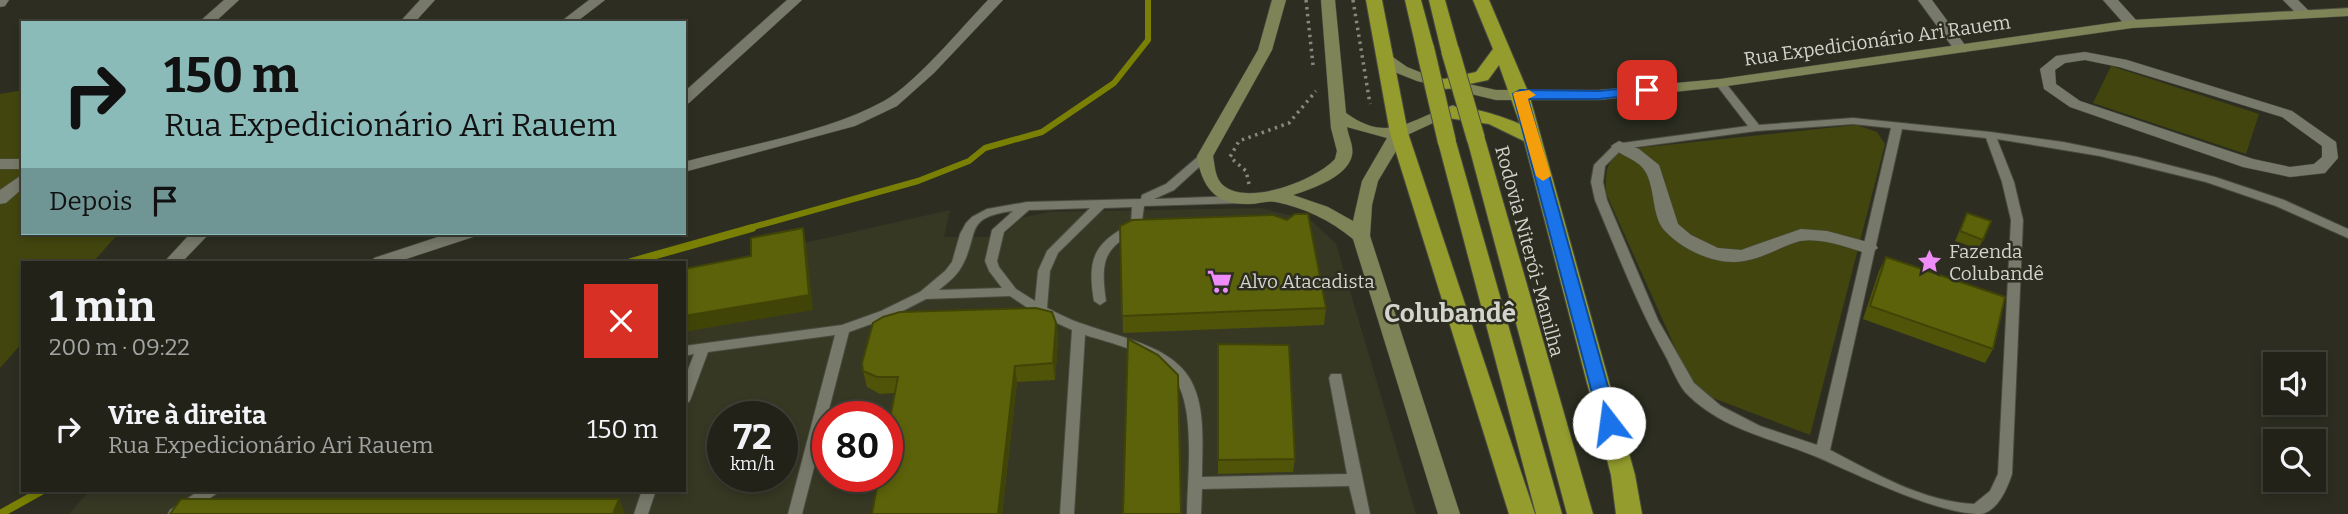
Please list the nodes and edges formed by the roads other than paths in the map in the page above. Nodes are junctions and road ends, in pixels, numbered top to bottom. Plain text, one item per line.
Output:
1 (232, 0) edge
2 (428, 0) edge
3 (598, 0) edge
4 (795, 0) edge
5 (996, 0) edge
6 (1279, 0) edge
7 (1328, 0) edge
8 (1374, 0) edge
9 (1413, 0) edge
10 (1437, 0) edge
11 (1481, 0) edge
12 (1925, 0) edge
13 (2110, 0) edge
14 (2290, 0) edge
15 (2348, 12) edge
16 (2305, 14) junction
17 (207, 21) edge
18 (408, 21) edge
19 (569, 21) edge
20 (2132, 24) junction
21 (1502, 48) junction
22 (1961, 49) junction
23 (1385, 58) junction
24 (1720, 83) junction
25 (1446, 84) junction
26 (1520, 94) junction
27 (1496, 95) junction
28 (686, 98) edge
29 (1448, 112) junction
30 (1339, 115) junction
31 (1897, 126) junction
32 (1756, 128) junction
33 (1399, 133) junction
34 (1990, 135) junction
35 (1533, 138) junction
36 (1619, 146) junction
37 (1205, 156) junction
38 (2249, 163) joint
39 (0, 164) edge
40 (21, 164) edge
41 (686, 166) edge
42 (21, 180) edge
43 (1244, 194) junction
44 (1277, 197) junction
45 (0, 199) edge
46 (1138, 202) junction
47 (1102, 203) junction
48 (1027, 205) junction
49 (2348, 234) edge
50 (199, 235) edge
51 (461, 235) edge
52 (1361, 236) junction
53 (1869, 248) junction
54 (173, 261) edge
55 (383, 261) edge
56 (1013, 292) junction
57 (924, 295) junction
58 (1100, 301) dead end
59 (1040, 310) junction
60 (1079, 328) junction
61 (843, 329) junction
62 (703, 349) junction
63 (686, 351) edge
64 (1336, 378) dead end
65 (686, 393) edge
66 (1822, 453) junction
67 (1355, 480) junction
68 (1194, 483) junction
69 (208, 492) edge
70 (648, 492) edge
71 (175, 514) edge
72 (641, 514) edge
73 (795, 514) edge
74 (1066, 514) edge
75 (1194, 514) edge
76 (1363, 514) edge
77 (1449, 514) edge
78 (1522, 514) edge
79 (1549, 514) edge
80 (1580, 514) edge
81 (1629, 514) edge

1 - 17 street
2 - 18 street
3 - 19 street
4 - 28 street
5 - 41 street
6 - 37 main road
7 - 30 main road
8 - 23 highway
9 - 79 highway, bridge
10 - 80 highway, Rodovia Niterói-Manilha, bridge
11 - 21 highway
12 - 22 street
13 - 20 street
14 - 16 street
15 - 16 main road, Rua Expedicionário Ari Rauem
16 - 20 main road, Rua Expedicionário Ari Rauem
20 - 22 main road, Rua Expedicionário Ari Rauem
21 - 25 highway
21 - 26 highway
22 - 24 main road, Rua Expedicionário Ari Rauem
23 - 25 main road, Rua Expedicionário Ari Rauem
23 - 33 highway
24 - 26 main road, Rua Expedicionário Ari Rauem
24 - 32 lane
25 - 27 main road, Rua Expedicionário Ari Rauem
26 - 27 main road, Rua Expedicionário Ari Rauem
26 - 35 highway
27 - 29 main road, Rua Expedicionário Ari Rauem
29 - 33 main road, Rua Expedicionário Ari Rauem
29 - 35 highway
30 - 33 main road
30 - 44 main road
31 - 32 lane
31 - 34 lane
31 - 53 lane
32 - 36 lane
33 - 52 main road
33 - 78 highway
34 - 49 lane
34 - 66 lane
35 - 81 highway
36 - 53 street
36 - 66 lane
37 - 43 main road
37 - 46 lane
38 - 38 street
39 - 40 street
42 - 45 street
43 - 44 main road
43 - 46 lane
44 - 52 main road
46 - 47 lane
46 - 58 lane
47 - 48 lane
47 - 59 lane
48 - 56 lane
48 - 57 lane
50 - 54 street
51 - 55 street
52 - 77 main road
53 - 66 lane
56 - 57 lane
56 - 59 lane
57 - 61 lane
59 - 60 lane
60 - 68 lane
60 - 74 lane
61 - 62 lane
61 - 73 lane
62 - 63 lane
62 - 65 lane
64 - 67 lane
67 - 68 lane
67 - 76 lane
68 - 75 lane
69 - 71 lane
70 - 72 lane

